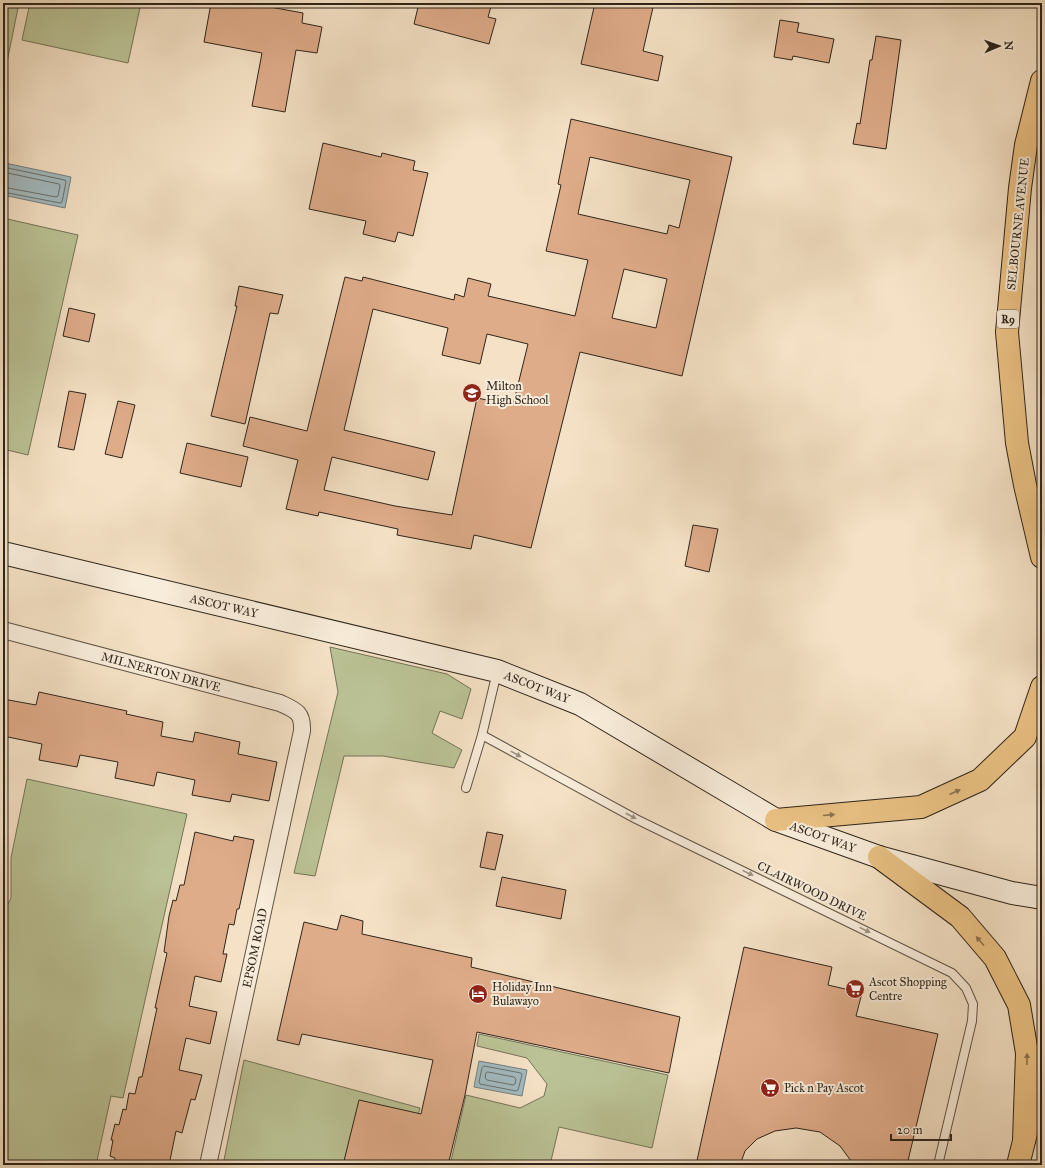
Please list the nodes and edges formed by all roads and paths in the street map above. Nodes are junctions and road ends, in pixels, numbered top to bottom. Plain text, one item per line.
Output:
1 (1042, 81) edge
2 (3, 553) edge
3 (1042, 557) edge
4 (3, 630) edge
5 (498, 671) junction
6 (1042, 688) edge
7 (302, 730) joint
8 (482, 736) junction
9 (466, 788) dead end
10 (776, 820) junction
11 (879, 857) junction
12 (1042, 898) edge
13 (1042, 1070) edge
14 (1042, 1103) edge
15 (1024, 1140) junction
16 (208, 1165) edge
17 (938, 1165) edge
18 (1018, 1165) edge

1 - 3 highway, SELBOURNE AVENUE / R9
2 - 5 main road, ASCOT WAY
4 - 7 street, MILNERTON DRIVE
5 - 8 lane
5 - 10 main road, ASCOT WAY
10 -> 6 highway
7 - 16 street, EPSOM ROAD
8 - 9 lane
8 -> 17 lane, CLAIRWOOD DRIVE
10 - 11 main road, ASCOT WAY
11 - 12 main road, ASCOT WAY
15 -> 11 highway
13 - 15 highway
14 - 15 highway
15 - 18 highway

